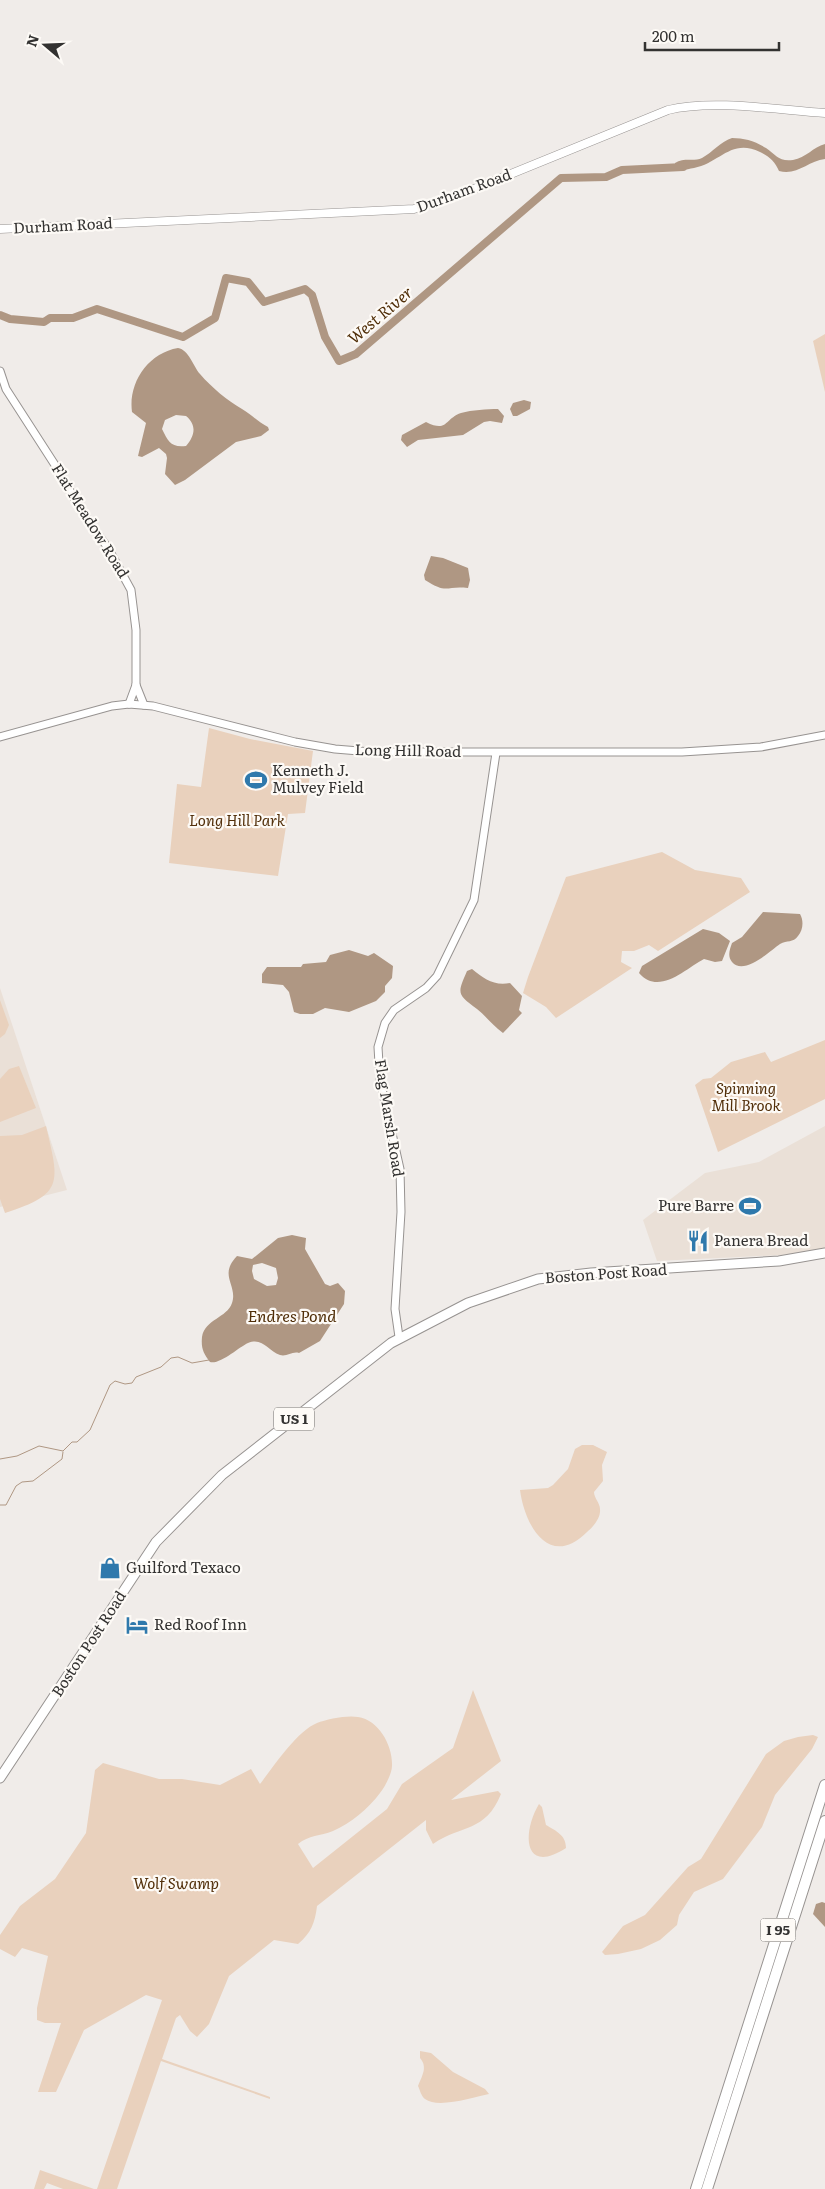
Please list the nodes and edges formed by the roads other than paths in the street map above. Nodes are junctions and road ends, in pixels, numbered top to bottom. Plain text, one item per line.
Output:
1 (825, 113) edge
2 (0, 229) edge
3 (0, 371) edge
4 (136, 685) junction
5 (129, 704) junction
6 (144, 705) junction
7 (825, 735) edge
8 (0, 736) edge
9 (496, 752) junction
10 (825, 1253) edge
11 (399, 1338) junction
12 (0, 1778) edge
13 (825, 1785) edge
14 (825, 1820) edge
15 (696, 2189) edge
16 (707, 2189) edge

1 - 2 main road, Durham Road
3 - 4 street, Flat Meadow Road
4 - 5 street, Flat Meadow Road
4 - 6 street, Flat Meadow Road
5 - 6 street, Long Hill Road
5 - 8 street, Long Hill Road
6 - 9 street, Long Hill Road
7 - 9 street, Long Hill Road
9 - 11 street, Flag Marsh Road
10 - 11 main road, Boston Post Road / US 1
11 - 12 main road, Boston Post Road / US 1
13 - 15 highway, I 95
14 - 16 highway, I 95

